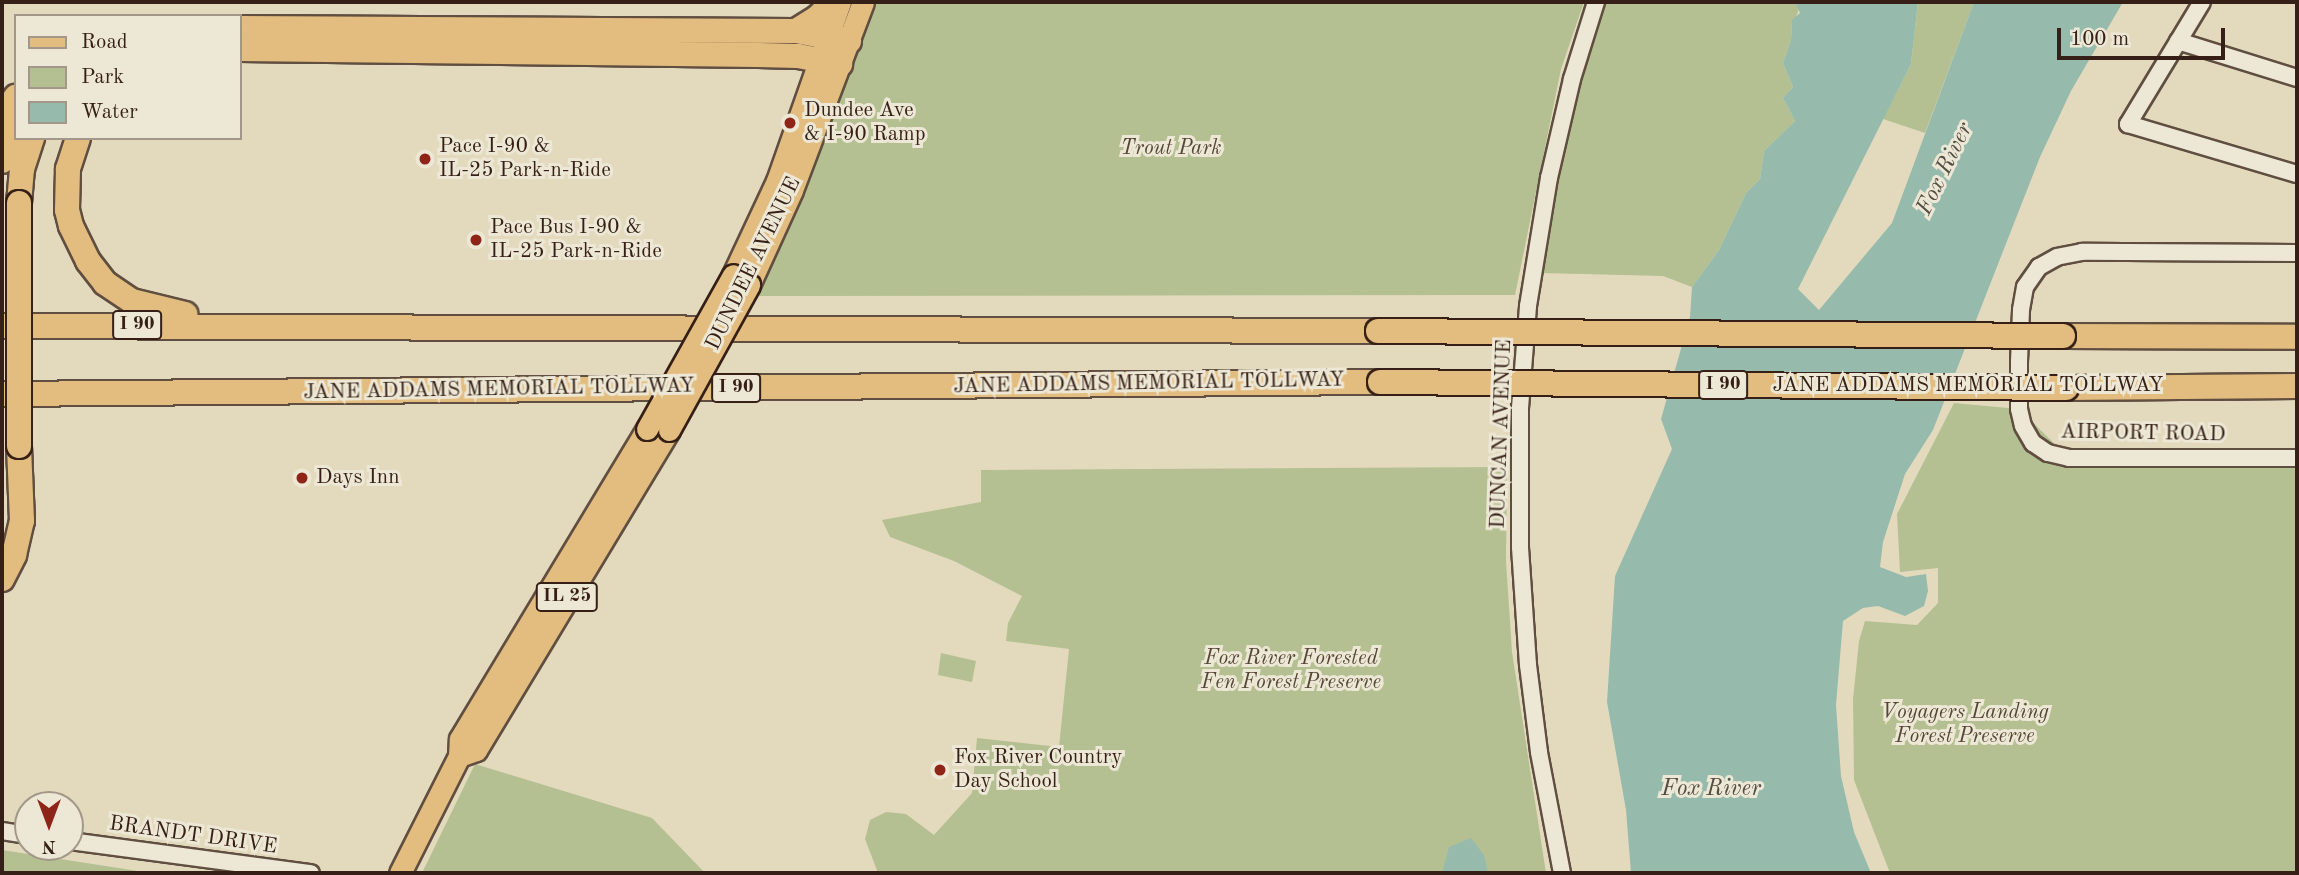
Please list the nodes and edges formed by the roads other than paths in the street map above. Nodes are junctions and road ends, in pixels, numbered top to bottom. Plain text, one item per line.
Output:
1 (833, 2) edge
2 (840, 2) edge
3 (863, 2) edge
4 (1596, 2) edge
5 (2202, 2) edge
6 (796, 32) junction
7 (242, 33) edge
8 (242, 33) edge
9 (2178, 41) junction
10 (834, 50) junction
11 (400, 52) junction
12 (242, 60) edge
13 (2297, 78) edge
14 (14, 100) edge
15 (2, 116) edge
16 (14, 129) edge
17 (31, 140) edge
18 (77, 140) edge
19 (2, 161) edge
20 (2297, 174) edge
21 (2297, 253) edge
22 (272, 325) junction
23 (2, 326) edge
24 (2297, 337) edge
25 (2297, 386) edge
26 (2, 396) edge
27 (2297, 458) edge
28 (2, 579) edge
29 (84, 843) edge
30 (311, 873) edge
31 (400, 873) edge
32 (1562, 873) edge

1 - 6 highway
2 - 10 main road, DUNDEE AVENUE / IL 25
3 - 10 main road, DUNDEE AVENUE / IL 25
4 - 32 street, DUNCAN AVENUE
5 - 9 street
6 - 7 highway
6 - 10 highway
8 - 11 highway
9 - 13 street
9 - 20 street
10 - 11 highway
10 - 31 main road, DUNDEE AVENUE / IL 25, bridge
11 - 12 highway
14 - 15 highway
16 - 19 highway
17 - 28 highway, bridge
18 - 22 highway
21 - 27 street, AIRPORT ROAD
22 - 23 highway, I 90
22 - 24 highway, I 90, bridge
25 - 26 highway, JANE ADDAMS MEMORIAL TOLLWAY / I 90, bridge
29 - 30 street, BRANDT DRIVE

